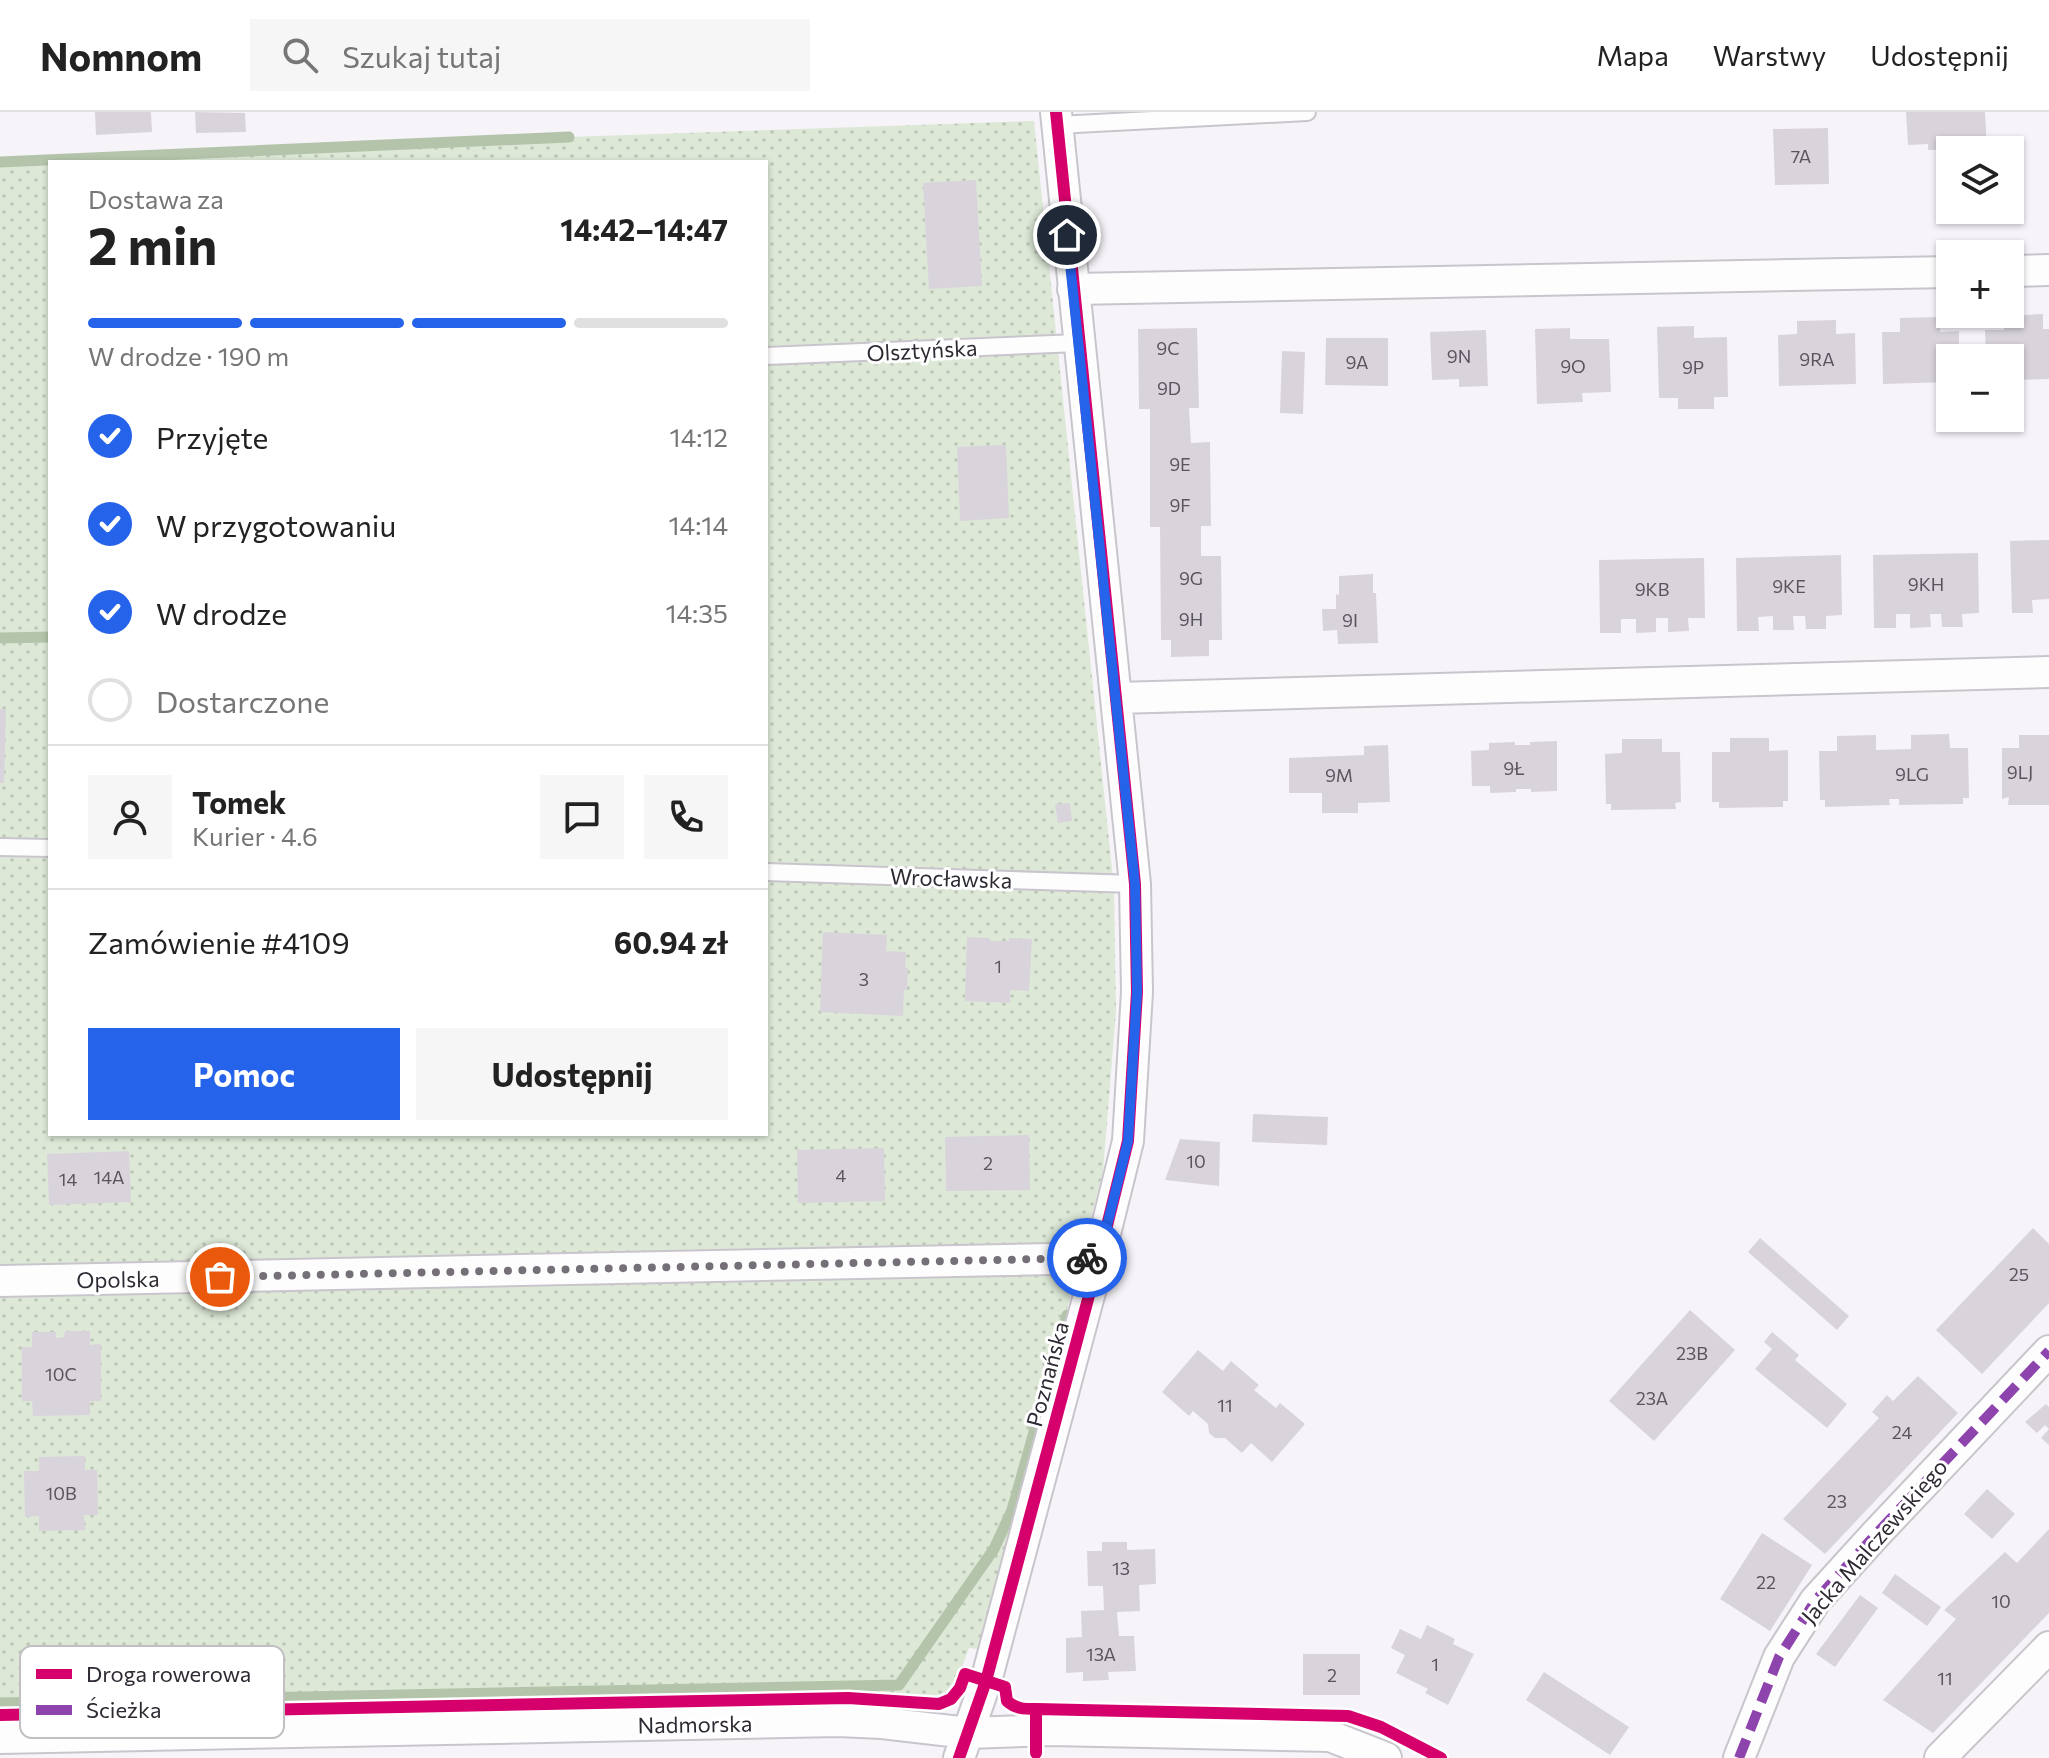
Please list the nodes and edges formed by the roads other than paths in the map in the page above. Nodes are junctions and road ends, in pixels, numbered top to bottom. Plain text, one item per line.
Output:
1 (1307, 112) edge
2 (1056, 119) edge
3 (2049, 270) edge
4 (2024, 271) edge
5 (1936, 272) edge
6 (1073, 289) junction
7 (1078, 343) junction
8 (768, 356) edge
9 (2049, 672) edge
10 (1116, 698) junction
11 (0, 847) edge
12 (48, 848) edge
13 (768, 872) edge
14 (1135, 884) junction
15 (1099, 1258) junction
16 (0, 1281) edge
17 (2049, 1351) edge
18 (2049, 1647) edge
19 (284, 1732) edge
20 (0, 1738) edge
21 (20, 1738) edge
22 (964, 1746) edge
23 (1386, 1758) edge
24 (1739, 1758) edge
25 (1940, 1758) edge

1 - 2 lane
2 - 6 street, Poznańska
3 - 4 street
5 - 6 street
6 - 7 street, Poznańska
7 - 8 lane, Olsztyńska
7 - 10 street, Poznańska
9 - 10 street
10 - 14 street, Poznańska
11 - 12 lane
13 - 14 lane, Wrocławska
14 - 15 street, Poznańska
15 - 16 street, Opolska
15 - 22 street, Poznańska
17 - 24 street, Jacka Malczewskiego
18 - 25 street
19 - 22 street, Nadmorska
20 - 21 street, Nadmorska
22 - 23 street, Nadmorska

